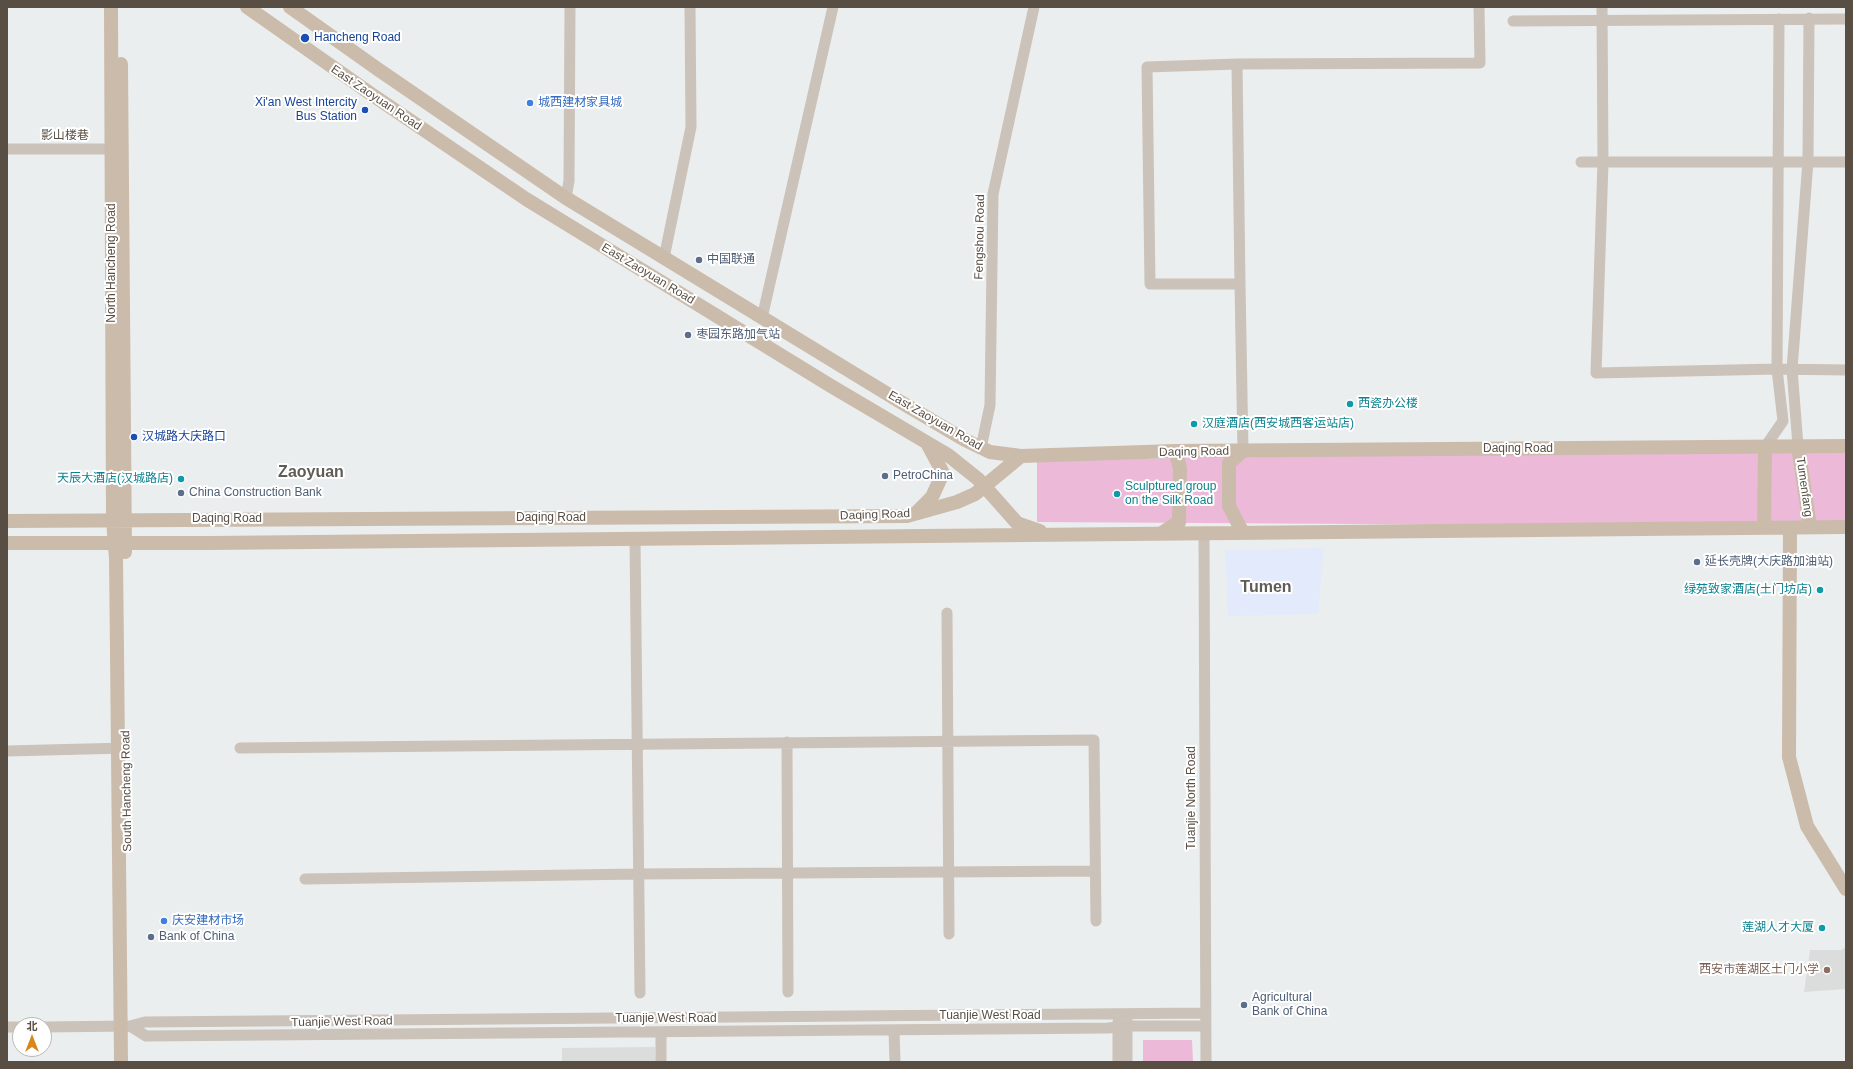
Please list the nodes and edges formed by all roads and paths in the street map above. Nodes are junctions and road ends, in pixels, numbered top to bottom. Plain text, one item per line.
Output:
1 (111, 7) edge
2 (120, 7) edge
3 (246, 7) edge
4 (290, 7) edge
5 (570, 7) edge
6 (690, 7) edge
7 (833, 7) edge
8 (1034, 7) edge
9 (1479, 7) edge
10 (1602, 7) edge
11 (1809, 18) junction
12 (1846, 18) edge
13 (1779, 19) junction
14 (1602, 20) junction
15 (1513, 21) dead end
16 (1237, 64) junction
17 (117, 149) junction
18 (7, 150) edge
19 (1808, 161) junction
20 (1581, 162) dead end
21 (1779, 162) junction
22 (1846, 162) edge
23 (1603, 163) junction
24 (566, 198) junction
25 (664, 258) junction
26 (1240, 284) junction
27 (762, 318) junction
28 (1777, 369) junction
29 (1792, 369) junction
30 (1846, 370) edge
31 (927, 442) junction
32 (1798, 446) junction
33 (1846, 446) edge
34 (1765, 447) junction
35 (981, 448) junction
36 (1175, 451) junction
37 (1243, 451) junction
38 (1022, 456) junction
39 (984, 487) junction
40 (915, 515) junction
41 (872, 516) junction
42 (119, 520) junction
43 (7, 522) edge
44 (1810, 527) junction
45 (1846, 527) edge
46 (1764, 528) junction
47 (1790, 528) junction
48 (1161, 533) junction
49 (1204, 533) junction
50 (1243, 533) junction
51 (1050, 534) junction
52 (872, 536) junction
53 (635, 539) junction
54 (7, 543) edge
55 (120, 543) junction
56 (947, 613) dead end
57 (948, 741) junction
58 (787, 742) junction
59 (638, 743) junction
60 (122, 748) junction
61 (240, 748) dead end
62 (7, 750) edge
63 (1095, 871) junction
64 (949, 872) junction
65 (639, 874) junction
66 (788, 874) junction
67 (305, 879) dead end
68 (1846, 889) edge
69 (1096, 921) dead end
70 (949, 934) dead end
71 (788, 992) dead end
72 (640, 993) dead end
73 (1205, 1013) junction
74 (1122, 1014) junction
75 (126, 1026) junction
76 (1205, 1026) junction
77 (52, 1027) edge
78 (1123, 1027) junction
79 (894, 1030) junction
80 (661, 1032) junction
81 (121, 1062) edge
82 (129, 1062) edge
83 (661, 1062) edge
84 (894, 1062) edge
85 (1118, 1062) edge
86 (1127, 1062) edge
87 (1206, 1062) edge

1 - 17 main road, North Hancheng Road
2 - 17 main road, North Hancheng Road
3 - 31 main road, East Zaoyuan Road
4 - 24 main road, East Zaoyuan Road
5 - 24 street
6 - 25 street
7 - 27 street
8 - 35 street, Fengshou Road
9 - 16 street
10 - 14 street
11 - 12 street
11 - 13 street
11 - 19 street
13 - 14 street
13 - 21 street
14 - 15 street
14 - 23 street
16 - 26 street
16 - 26 street
17 - 18 street, 影山楼巷
17 - 42 main road, North Hancheng Road
19 - 21 street
19 - 22 street
19 - 29 street
20 - 23 street
21 - 23 street
21 - 28 street
23 - 28 street
24 - 25 main road, East Zaoyuan Road
25 - 27 main road, East Zaoyuan Road
26 - 37 street
27 - 35 main road, East Zaoyuan Road
28 - 29 street
28 - 34 street
29 - 30 street
29 - 32 street
31 - 39 main road, East Zaoyuan Road
31 - 40 main road
32 - 33 main road, Daqing Road
32 - 34 main road, Daqing Road
32 - 44 main road, Tumenfang
34 - 37 main road, Daqing Road
34 - 46 main road
35 - 38 main road, East Zaoyuan Road
36 - 37 main road, Daqing Road
36 - 38 main road, Daqing Road
36 - 48 main road
37 - 50 main road
38 - 39 main road, Daqing Road
39 - 40 main road, Daqing Road
39 - 51 main road, East Zaoyuan Road
40 - 41 main road, Daqing Road
41 - 42 main road, Daqing Road
41 - 52 main road
42 - 43 main road, Daqing Road
42 - 55 main road, South Hancheng Road
44 - 45 main road, Daqing Road
44 - 47 main road, Daqing Road
46 - 47 main road, Daqing Road
46 - 50 main road, Daqing Road
47 - 68 main road
48 - 49 main road, Daqing Road
48 - 51 main road, Daqing Road
49 - 50 main road, Daqing Road
49 - 73 street, Tuanjie North Road
51 - 52 main road, Daqing Road
52 - 53 main road, Daqing Road
53 - 55 main road, Daqing Road
53 - 59 street
54 - 55 main road, Daqing Road
55 - 60 main road, South Hancheng Road
56 - 57 street
57 - 58 street
57 - 63 street
57 - 64 street
58 - 59 street
58 - 66 street
59 - 61 street
59 - 65 street
60 - 62 street
60 - 75 main road, South Hancheng Road
63 - 64 street
63 - 69 street
64 - 66 street
64 - 70 street
65 - 66 street
65 - 67 street
65 - 72 street
66 - 71 street
73 - 74 street, Tuanjie West Road
73 - 76 street, Tuanjie North Road
74 - 75 street, Tuanjie West Road
74 - 78 street
75 - 77 street, Tuanjie West Road
75 - 80 street, Tuanjie West Road
75 - 81 main road, South Hancheng Road
75 - 82 main road, South Hancheng Road
76 - 78 street, Tuanjie West Road
76 - 87 street, Tuanjie North Road
78 - 79 street, Tuanjie West Road
78 - 85 street
78 - 86 street
79 - 80 street, Tuanjie West Road
79 - 84 street
80 - 83 street

